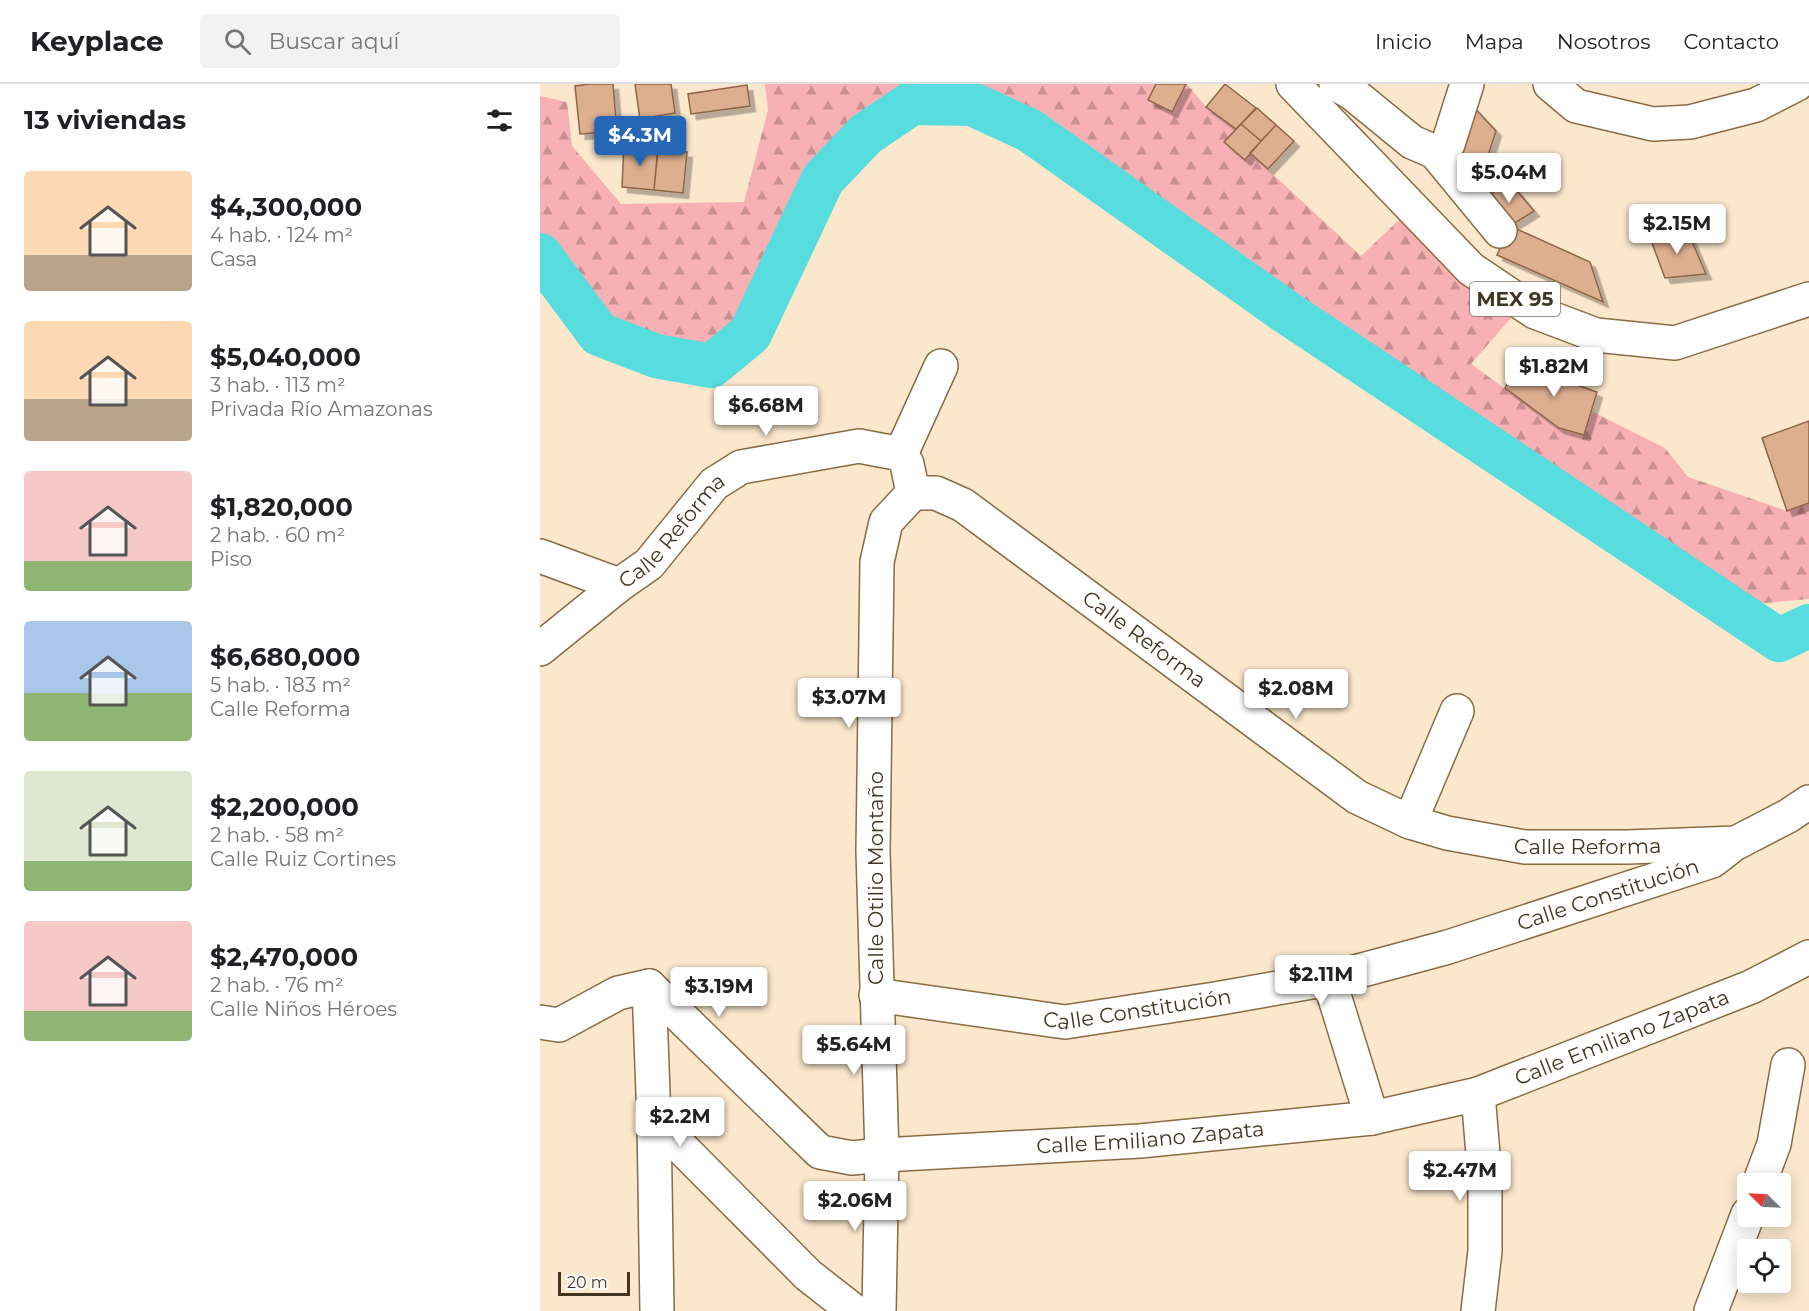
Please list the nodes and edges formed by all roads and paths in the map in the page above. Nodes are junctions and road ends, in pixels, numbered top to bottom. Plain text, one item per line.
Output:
1 (1293, 84) edge
2 (1336, 84) edge
3 (1467, 84) edge
4 (1550, 84) edge
5 (1797, 84) edge
6 (1435, 152) junction
7 (1500, 231) dead end
8 (1809, 299) edge
9 (941, 366) dead end
10 (901, 454) junction
11 (913, 493) junction
12 (540, 556) edge
13 (619, 585) junction
14 (540, 648) edge
15 (1457, 711) dead end
16 (1809, 802) edge
17 (1410, 822) junction
18 (1736, 843) junction
19 (1809, 957) edge
20 (1329, 979) junction
21 (650, 986) junction
22 (876, 995) junction
23 (546, 1028) edge
24 (1788, 1065) dead end
25 (1478, 1094) junction
26 (1372, 1118) junction
27 (654, 1120) junction
28 (882, 1155) junction
29 (1763, 1173) edge
30 (1743, 1227) edge
31 (657, 1311) edge
32 (854, 1311) edge
33 (879, 1311) edge
34 (1478, 1311) edge
35 (1711, 1311) edge

1 - 8 street, MEX 95
2 - 6 street
3 - 6 street
4 - 5 street
6 - 7 street
9 - 10 street
10 - 11 street
10 - 13 street, Calle Reforma
11 - 17 street, Calle Reforma
11 - 22 street, Calle Otilio Montaño
12 - 13 street, Calle Reforma
13 - 14 street
15 - 17 street
16 - 18 street, Calle Reforma
17 - 18 street, Calle Reforma
18 - 20 street, Calle Constitución
19 - 25 street, Calle Emiliano Zapata
20 - 22 street, Calle Constitución
20 - 26 street
21 - 23 street
21 - 27 street
21 - 28 street, Calle Emiliano Zapata
22 - 28 street, Calle Otilio Montaño
24 - 29 street
25 - 26 street, Calle Emiliano Zapata
25 - 34 street
26 - 28 street, Calle Emiliano Zapata
27 - 31 street
27 - 32 street
28 - 33 street, Calle Otilio Montaño
30 - 35 street

